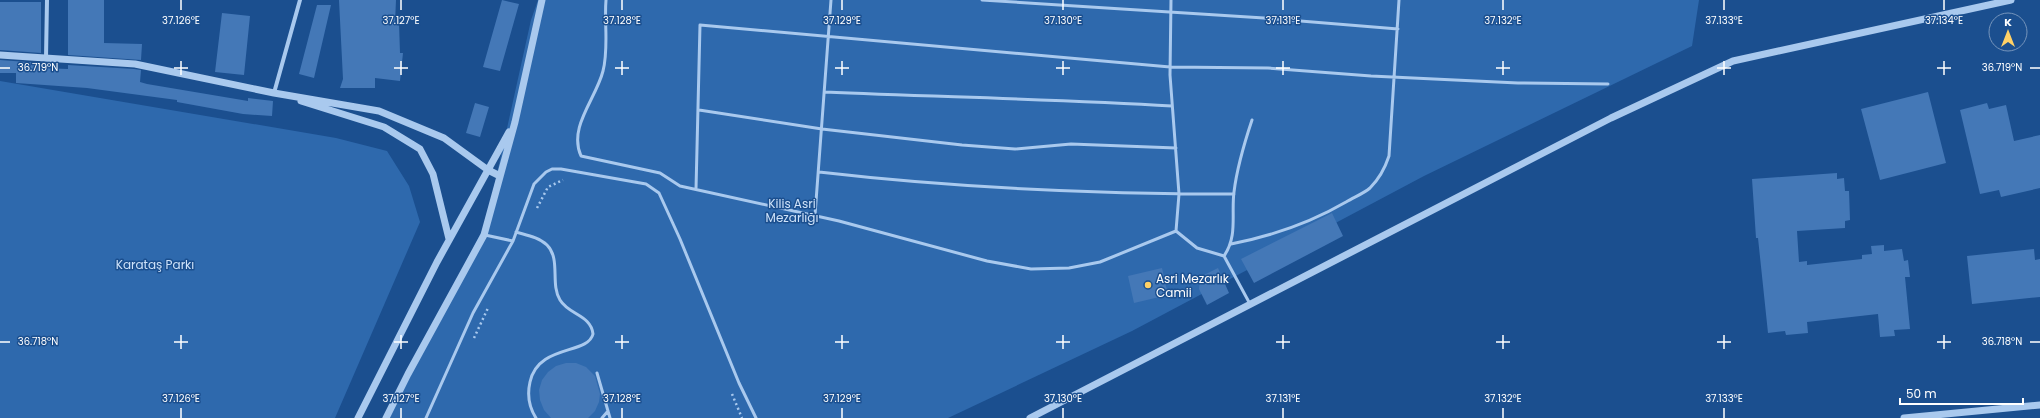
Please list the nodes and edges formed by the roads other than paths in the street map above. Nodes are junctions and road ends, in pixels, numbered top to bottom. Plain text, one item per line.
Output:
1 (47, 0) edge
2 (300, 0) edge
3 (542, 0) edge
4 (606, 0) edge
5 (831, 0) edge
6 (982, 0) edge
7 (1171, 0) edge
8 (1399, 0) edge
9 (2011, 0) edge
10 (1170, 14) junction
11 (1398, 29) junction
12 (829, 36) junction
13 (0, 55) edge
14 (46, 58) junction
15 (1170, 67) junction
16 (1395, 77) junction
17 (1608, 84) dead end
18 (825, 92) junction
19 (274, 93) junction
20 (1172, 106) junction
21 (699, 110) junction
22 (1252, 120) dead end
23 (515, 122) junction
24 (822, 129) junction
25 (1176, 148) junction
26 (488, 170) junction
27 (818, 172) junction
28 (500, 176) junction
29 (696, 189) junction
30 (1178, 194) junction
31 (1234, 194) junction
32 (815, 215) junction
33 (1176, 231) junction
34 (516, 232) junction
35 (484, 235) junction
36 (449, 239) junction
37 (513, 241) junction
38 (1231, 244) junction
39 (1224, 256) junction
40 (1250, 304) junction
41 (597, 373) dead end
42 (2040, 404) edge
43 (608, 411) junction
44 (358, 418) edge
45 (386, 418) edge
46 (426, 418) edge
47 (536, 418) edge
48 (602, 418) edge
49 (610, 418) edge
50 (756, 418) edge
51 (1030, 418) edge
52 (1904, 418) edge

1 - 14 street
2 - 19 street
3 - 23 street
4 - 29 lane
5 - 12 lane
6 - 10 lane
7 - 10 lane
8 - 11 lane
9 - 40 street
10 - 11 lane
10 - 15 lane
11 - 16 lane
12 - 15 lane
12 - 18 lane
12 - 21 lane
13 - 14 street
14 - 19 street
15 - 16 lane
15 - 20 lane
16 - 17 lane
16 - 38 lane
18 - 20 lane
18 - 24 lane
19 - 26 street
19 - 36 street
20 - 25 lane
21 - 24 lane
21 - 29 lane
22 - 31 lane
23 - 26 street
23 - 28 street
24 - 25 lane
24 - 27 lane
25 - 30 lane
26 - 28 street
26 - 36 street
27 - 30 lane
27 - 32 lane
28 - 35 street
29 - 32 lane
30 - 31 lane
30 - 33 lane
31 - 38 lane
32 - 33 lane
33 - 39 lane
34 - 37 lane
34 - 47 lane
34 - 50 lane
35 - 37 lane
35 - 45 street
36 - 44 street
37 - 46 lane
38 - 39 lane
39 - 40 lane
40 - 51 street
41 - 43 lane
42 - 52 street
43 - 48 lane
43 - 49 lane

